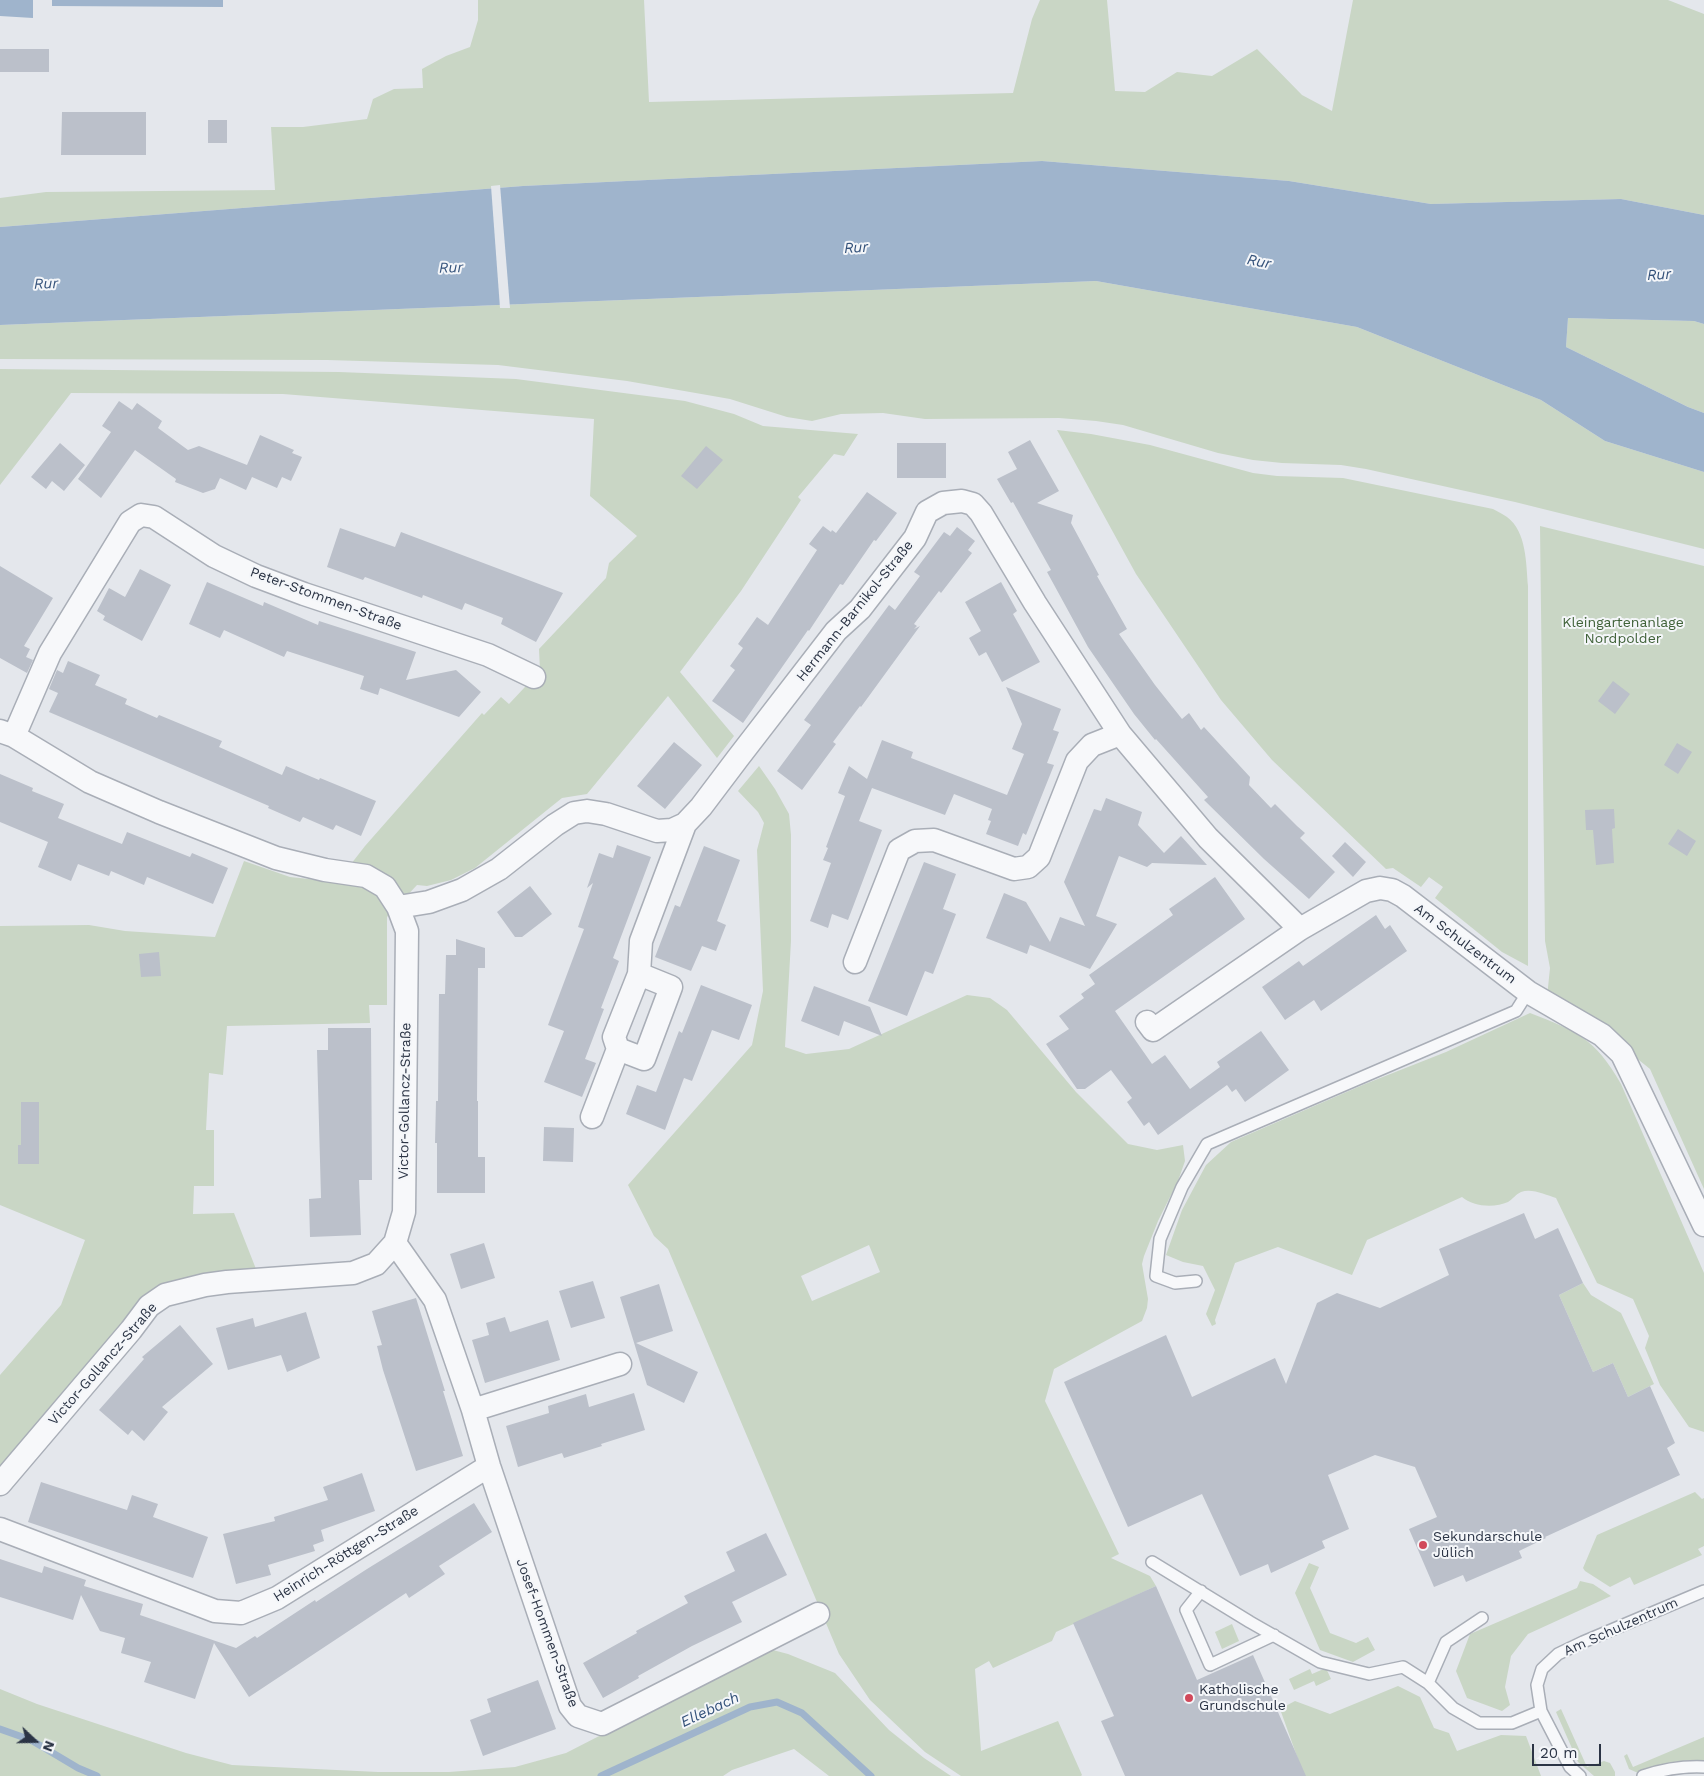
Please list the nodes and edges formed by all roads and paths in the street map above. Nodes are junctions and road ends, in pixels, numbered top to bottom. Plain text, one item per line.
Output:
1 (534, 677) dead end
2 (7, 733) edge
3 (1120, 734) junction
4 (685, 824) junction
5 (398, 907) junction
6 (1300, 929) junction
7 (855, 962) dead end
8 (639, 974) junction
9 (1528, 992) junction
10 (1147, 1022) dead end
11 (618, 1050) junction
12 (592, 1117) dead end
13 (1704, 1225) edge
14 (395, 1243) junction
15 (1196, 1281) dead end
16 (620, 1364) dead end
17 (474, 1410) junction
18 (489, 1466) junction
19 (0, 1484) edge
20 (0, 1529) edge
21 (1152, 1562) dead end
22 (1201, 1591) junction
23 (1704, 1591) edge
24 (818, 1614) dead end
25 (1482, 1618) dead end
26 (1274, 1636) junction
27 (1428, 1683) junction
28 (1541, 1711) junction
29 (1704, 1767) edge
30 (1580, 1776) edge
31 (1644, 1776) edge

1 - 2 street, Peter-Stommen-Straße
2 - 5 street, Victor-Gollancz-Straße
3 - 4 street, Hermann-Barnikol-Straße
3 - 6 street, Hermann-Barnikol-Straße
3 - 7 street
4 - 5 street, Hermann-Barnikol-Straße
4 - 8 street
5 - 14 street, Victor-Gollancz-Straße
6 - 9 street, Am Schulzentrum
6 - 10 street, Am Schulzentrum
8 - 11 street
8 - 11 street
9 - 13 street, Am Schulzentrum
9 - 15 lane
11 - 12 street
14 - 17 street, Josef-Hommen-Straße
14 - 19 street, Victor-Gollancz-Straße
16 - 17 street
17 - 18 street, Josef-Hommen-Straße
18 - 20 street, Heinrich-Röttgen-Straße
18 - 24 street, Josef-Hommen-Straße
21 - 22 lane
22 - 26 lane
22 - 26 lane
23 - 28 lane, Am Schulzentrum
25 - 27 lane
26 - 27 lane
27 - 28 lane
28 - 30 lane, Am Schulzentrum
29 - 31 lane

